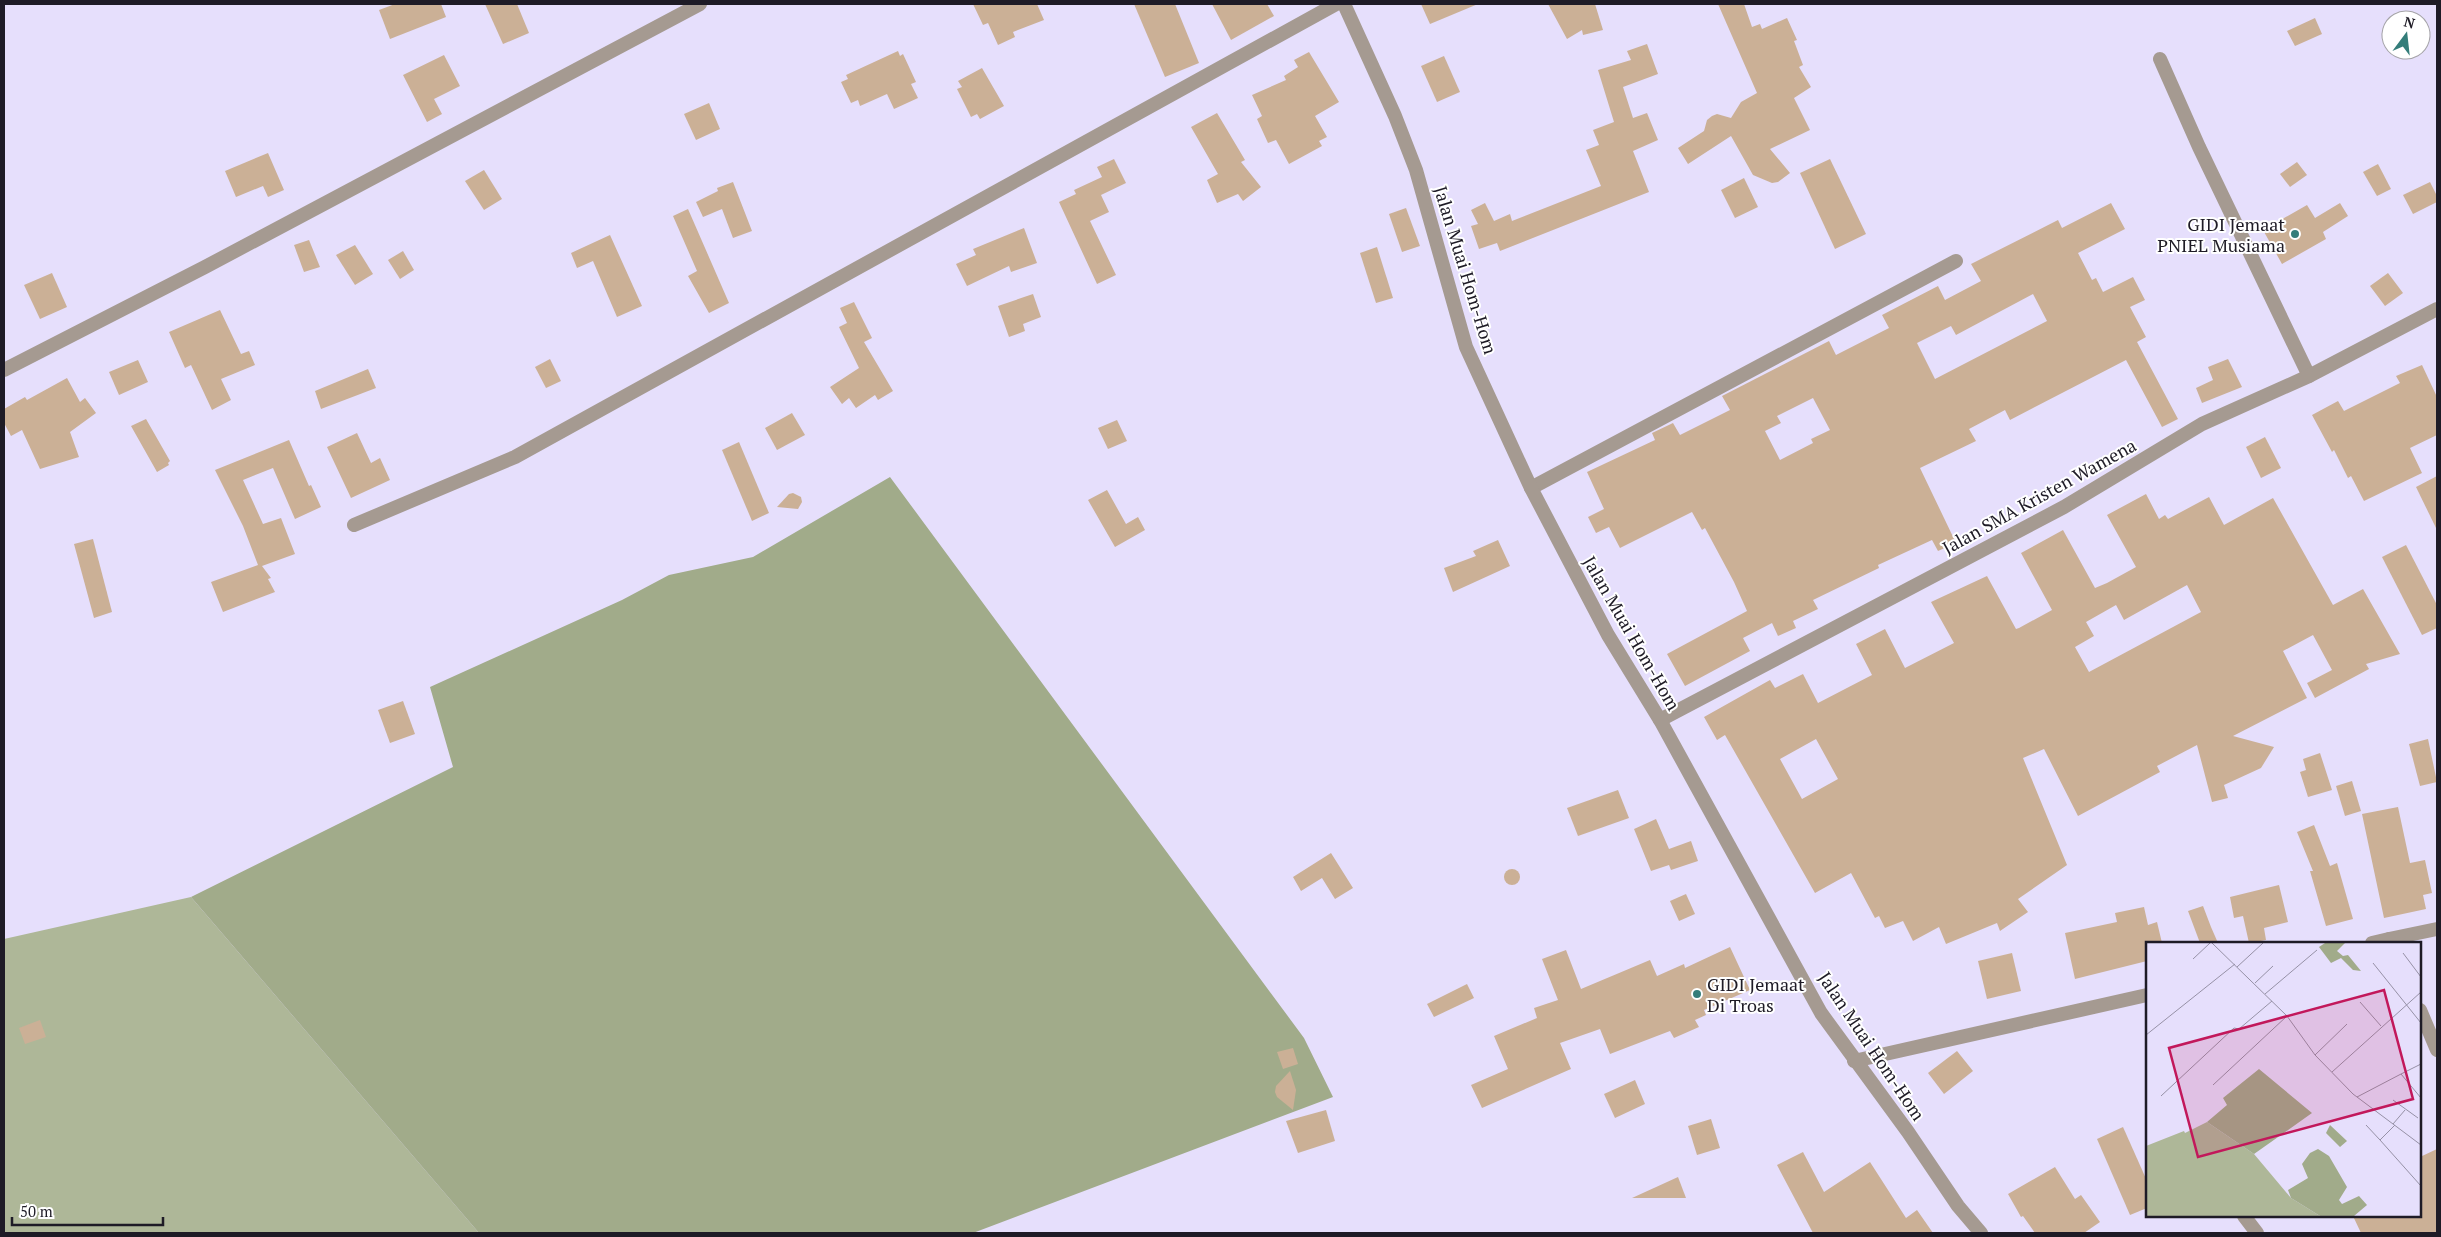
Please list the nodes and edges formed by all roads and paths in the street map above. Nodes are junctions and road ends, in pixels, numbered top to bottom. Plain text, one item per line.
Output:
1 (700, 4) edge
2 (1336, 4) edge
3 (1344, 4) edge
4 (2160, 58) dead end
5 (1956, 261) dead end
6 (2437, 309) edge
7 (4, 370) edge
8 (2309, 376) junction
9 (1531, 488) junction
10 (354, 524) dead end
11 (1660, 720) junction
12 (2437, 928) edge
13 (2390, 941) edge
14 (2146, 994) edge
15 (2421, 1012) edge
16 (2437, 1050) edge
17 (1854, 1061) junction
18 (2245, 1217) edge
19 (1980, 1233) edge
20 (2257, 1233) edge

1 - 7 street
2 - 10 street
3 - 9 street, Jalan Muai Hom-Hom
4 - 8 street
5 - 9 street
6 - 8 street, Jalan SMA Kristen Wamena
8 - 11 street, Jalan SMA Kristen Wamena
9 - 11 street, Jalan Muai Hom-Hom
11 - 17 street, Jalan Muai Hom-Hom
12 - 13 street
14 - 17 street
15 - 16 street
17 - 19 street, Jalan Muai Hom-Hom
18 - 20 street

